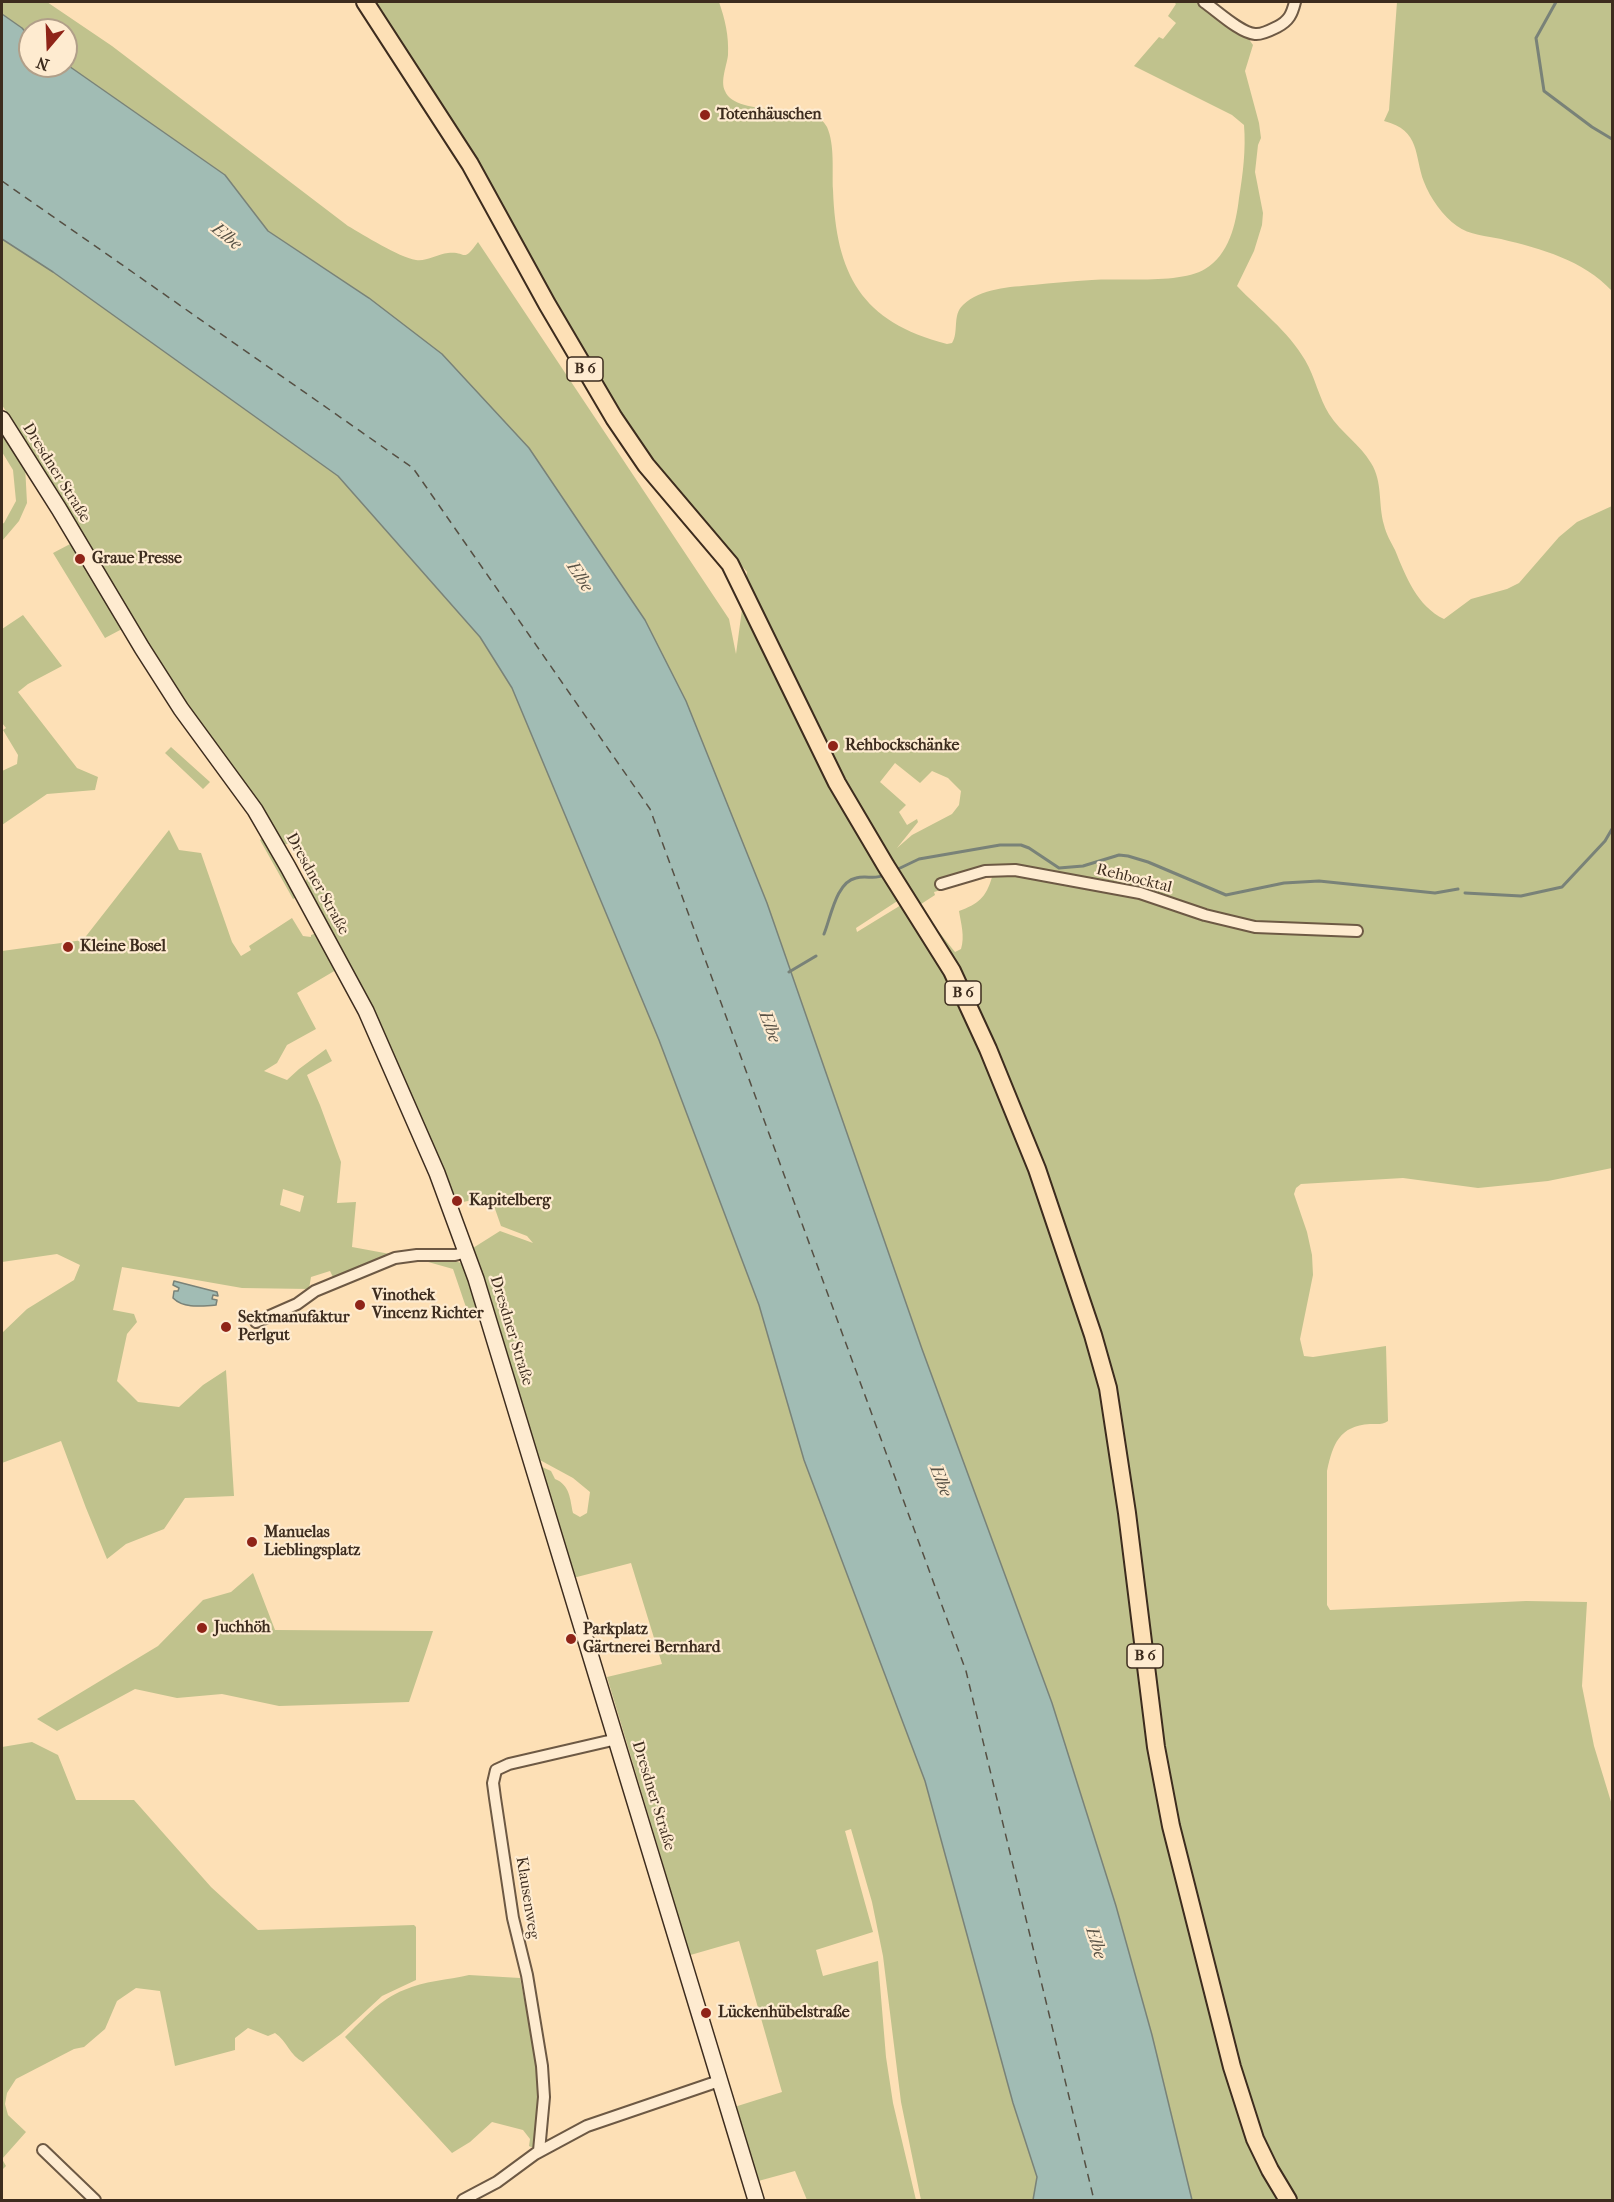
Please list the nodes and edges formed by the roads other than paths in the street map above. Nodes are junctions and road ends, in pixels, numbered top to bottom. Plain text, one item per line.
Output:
1 (365, 2) edge
2 (1204, 2) edge
3 (1295, 2) edge
4 (2, 419) edge
5 (941, 884) dead end
6 (1357, 931) dead end
7 (467, 1252) junction
8 (256, 1322) dead end
9 (617, 1739) junction
10 (719, 2081) junction
11 (43, 2150) dead end
12 (535, 2154) junction
13 (95, 2200) edge
14 (463, 2200) edge
15 (756, 2200) edge
16 (1288, 2200) edge

1 - 16 main road, B 6
2 - 3 street
4 - 7 main road, Dresdner Straße
5 - 6 street, Rehbocktal
7 - 8 street
7 - 9 main road, Dresdner Straße
9 - 10 main road, Dresdner Straße
9 - 12 street, Klausenweg
10 - 12 street
10 - 15 main road, Dresdner Straße
11 - 13 street
12 - 14 street

